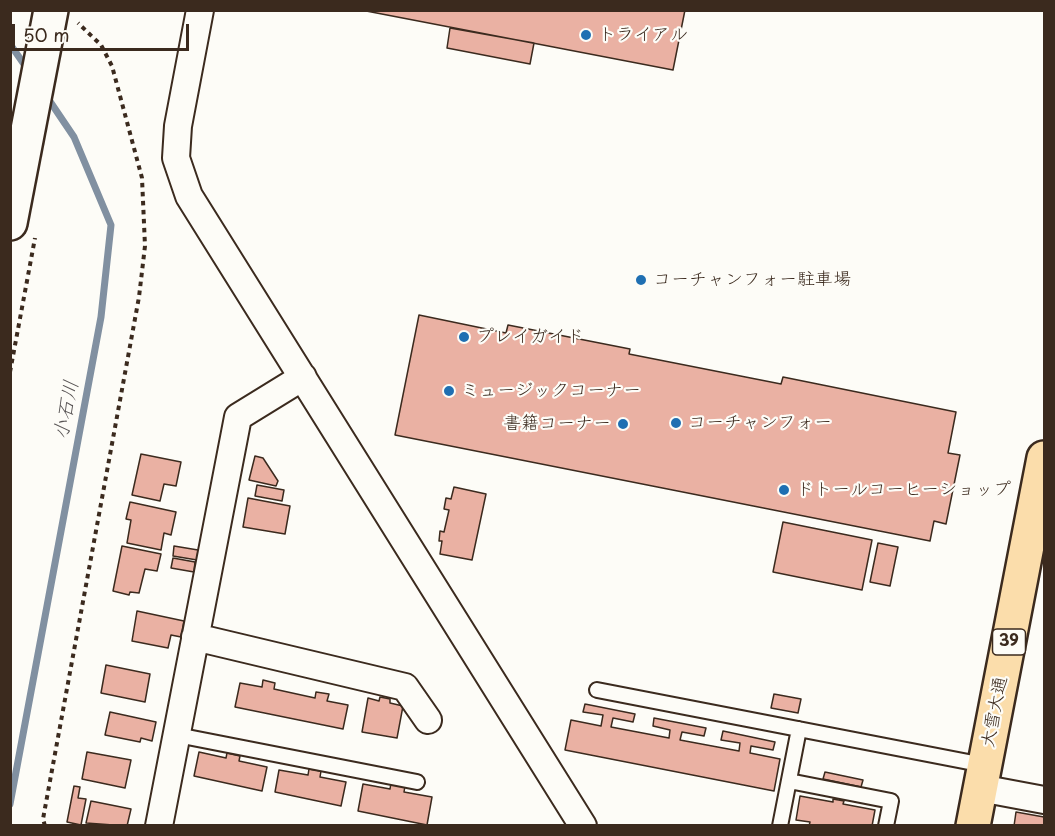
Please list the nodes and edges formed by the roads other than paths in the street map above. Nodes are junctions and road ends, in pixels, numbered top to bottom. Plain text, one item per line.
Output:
1 (200, 10) edge
2 (60, 15) edge
3 (24, 226) edge
4 (303, 377) junction
5 (1044, 458) edge
6 (195, 637) junction
7 (597, 690) dead end
8 (428, 720) dead end
9 (799, 729) junction
10 (177, 735) junction
11 (982, 776) junction
12 (789, 781) junction
13 (417, 782) dead end
14 (1044, 800) edge
15 (159, 825) edge
16 (583, 825) edge
17 (780, 825) edge
18 (886, 825) edge
19 (973, 825) edge

1 - 4 street
2 - 3 street
4 - 6 street
4 - 16 street
5 - 11 highway, 大雪大通 / 39
6 - 8 street
6 - 10 street
7 - 9 lane
9 - 11 lane
9 - 12 lane
10 - 13 lane
10 - 15 street
11 - 14 street
11 - 19 highway, 大雪大通 / 39
12 - 17 lane
12 - 18 lane

